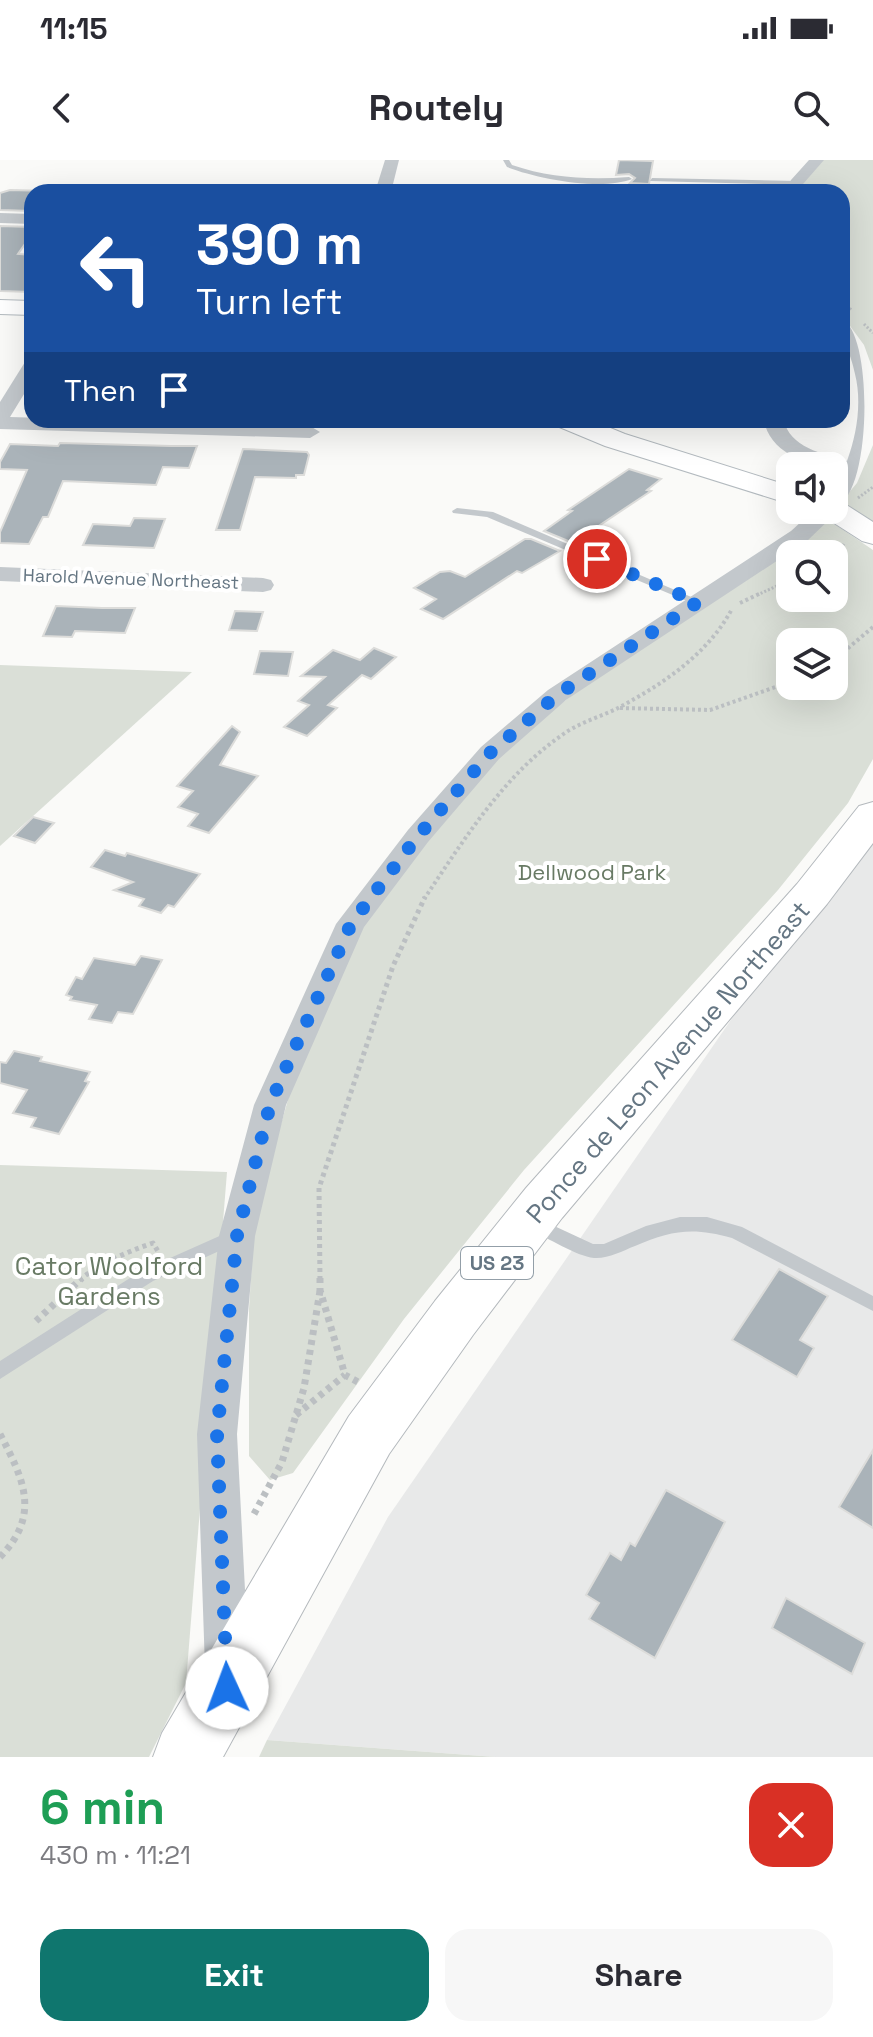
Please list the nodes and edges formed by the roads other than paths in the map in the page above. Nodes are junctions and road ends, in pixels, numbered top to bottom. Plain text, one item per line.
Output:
1 (392, 160) edge
2 (506, 160) edge
3 (817, 160) edge
4 (629, 179) dead end
5 (652, 180) dead end
6 (385, 184) edge
7 (734, 184) edge
8 (797, 184) edge
9 (0, 218) edge
10 (24, 219) edge
11 (0, 307) edge
12 (24, 308) edge
13 (850, 337) edge
14 (24, 380) edge
15 (0, 420) edge
16 (24, 421) edge
17 (207, 428) edge
18 (586, 428) edge
19 (773, 428) edge
20 (310, 432) dead end
21 (855, 470) junction
22 (848, 480) edge
23 (776, 491) edge
24 (457, 511) dead end
25 (811, 524) edge
26 (0, 574) edge
27 (263, 585) dead end
28 (698, 602) junction
29 (873, 815) edge
30 (529, 1222) junction
31 (237, 1236) junction
32 (873, 1304) edge
33 (0, 1371) edge
34 (227, 1688) junction
35 (186, 1757) edge

1 - 6 street
2 - 4 lane
3 - 8 street
5 - 7 lane
9 - 10 street
11 - 12 street
13 - 21 street
14 - 15 street
15 - 16 street
17 - 20 street
18 - 23 street
19 - 21 street
21 - 22 street
24 - 28 lane
25 - 28 street
26 - 27 street, Harold Avenue Northeast
28 - 31 street
29 - 30 highway, Ponce de Leon Avenue Northeast / US 23
30 - 32 lane
30 - 34 highway, Ponce de Leon Avenue Northeast / US 23
31 - 33 lane
31 - 34 street
34 - 35 highway, Ponce de Leon Avenue Northeast / US 23

